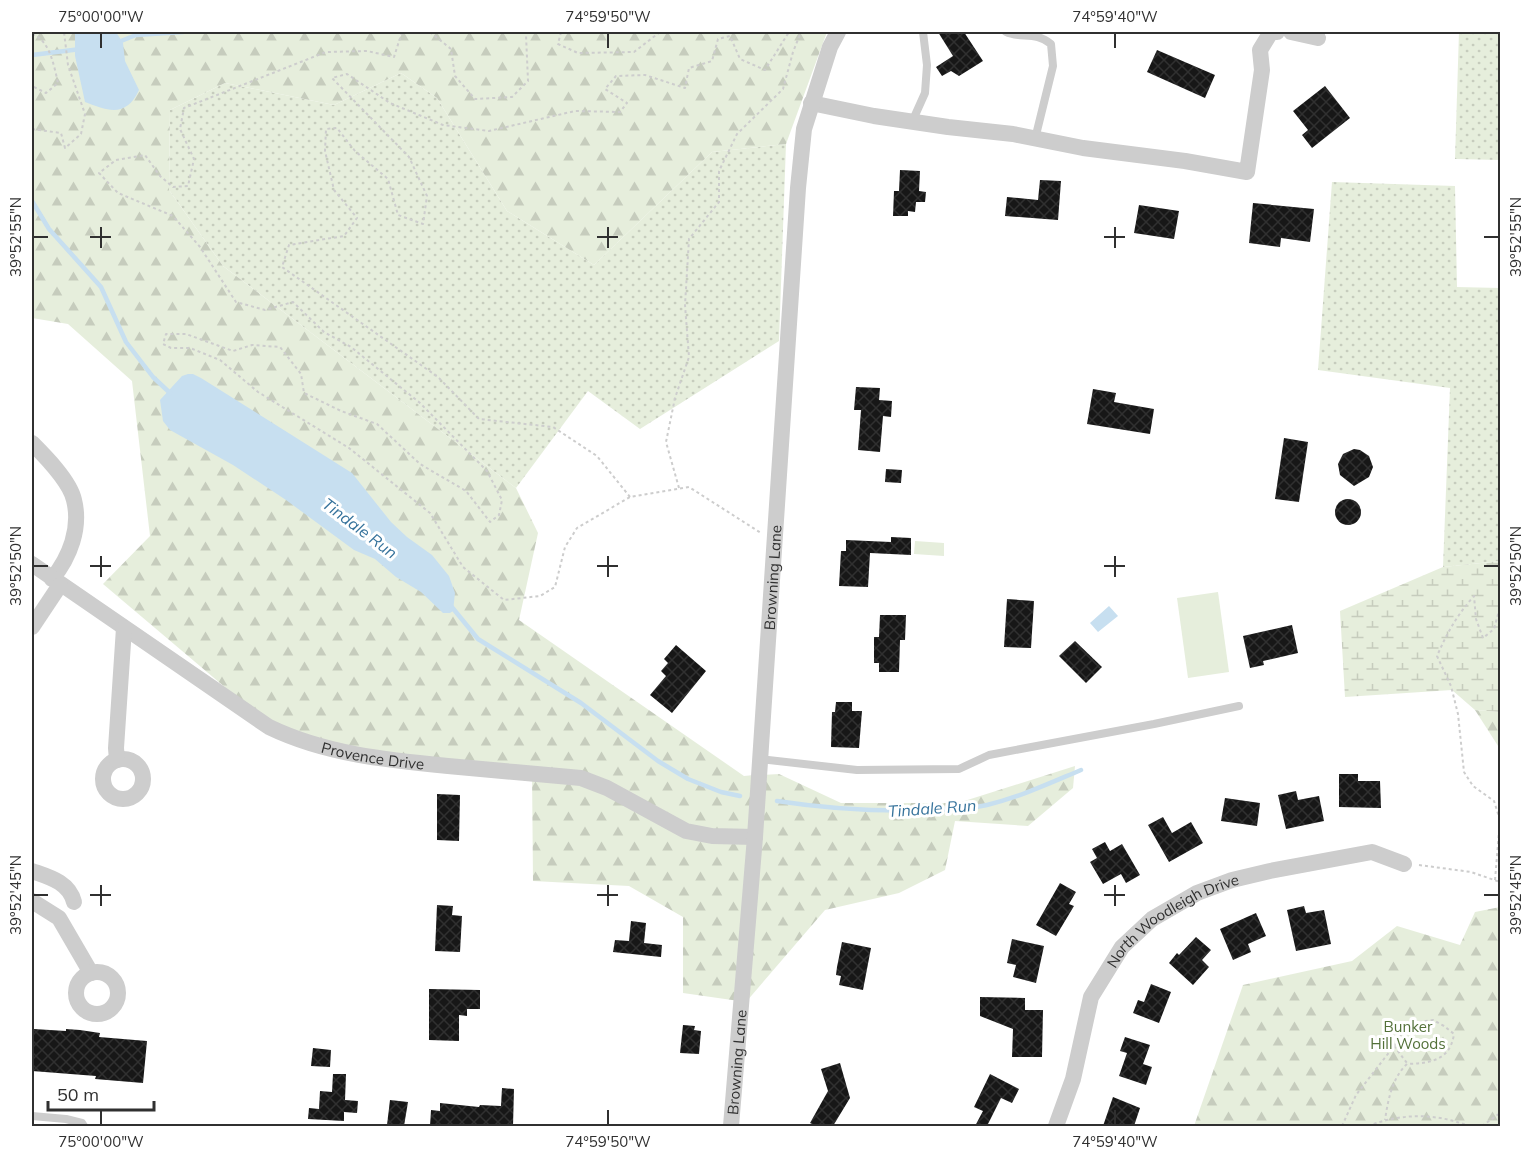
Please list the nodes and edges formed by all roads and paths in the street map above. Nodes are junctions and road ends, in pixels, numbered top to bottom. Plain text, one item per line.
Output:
1 (64, 32) edge
2 (402, 32) edge
3 (430, 32) edge
4 (528, 32) edge
5 (561, 32) edge
6 (660, 32) edge
7 (789, 32) edge
8 (801, 32) edge
9 (838, 32) edge
10 (923, 32) edge
11 (1006, 32) edge
12 (1277, 32) edge
13 (1291, 32) edge
14 (32, 34) edge
15 (1318, 38) dead end
16 (32, 86) edge
17 (811, 104) junction
18 (912, 122) junction
19 (32, 129) edge
20 (1035, 138) junction
21 (32, 443) edge
22 (679, 488) junction
23 (630, 497) junction
24 (776, 543) junction
25 (43, 576) edge
26 (1500, 607) edge
27 (32, 627) edge
28 (124, 628) junction
29 (1239, 706) dead end
30 (760, 759) junction
31 (117, 760) dead end
32 (755, 837) junction
33 (1404, 864) joint
34 (32, 871) edge
35 (1495, 880) junction
36 (1500, 882) edge
37 (32, 901) edge
38 (74, 902) dead end
39 (91, 973) dead end
40 (1394, 1046) junction
41 (1407, 1064) junction
42 (1500, 1113) edge
43 (32, 1116) edge
44 (1385, 1120) junction
45 (84, 1126) edge
46 (731, 1126) edge
47 (1056, 1126) edge
48 (1342, 1126) edge
49 (1368, 1126) edge
50 (1469, 1126) edge
51 (1482, 1126) edge

1 - 19 path
2 - 23 path
3 - 4 path
5 - 6 path
7 - 23 path
8 - 22 path
9 - 17 street, Browning Lane
10 - 18 lane
11 - 20 lane
12 - 20 street
13 - 15 street
14 - 16 path
17 - 18 street
17 - 24 street, Browning Lane
18 - 20 street
21 - 25 street
22 - 23 path
22 - 24 path
24 - 30 street, Browning Lane
25 - 27 street
25 - 28 street, Provence Drive
26 - 35 path
28 - 31 street
28 - 32 street, Provence Drive
29 - 30 lane
30 - 32 street, Browning Lane
32 - 46 street, Browning Lane
33 - 35 path
33 - 47 street, North Woodleigh Drive
34 - 38 street
35 - 36 path
37 - 39 street
40 - 41 path
40 - 41 path
40 - 48 path
41 - 44 path
42 - 51 path
43 - 45 lane
44 - 49 path
44 - 50 path

